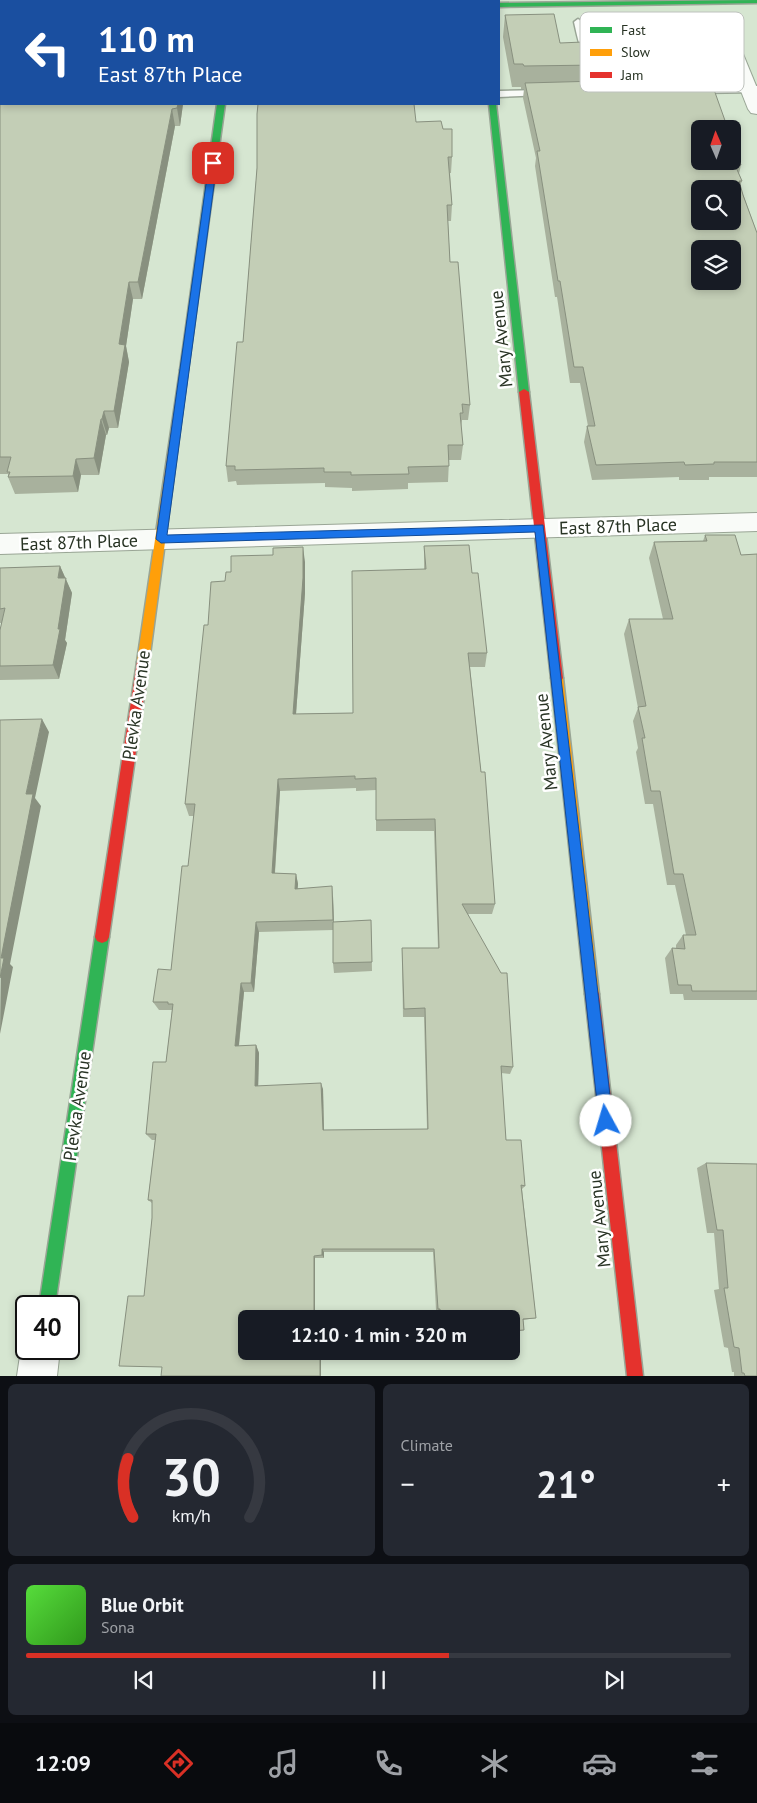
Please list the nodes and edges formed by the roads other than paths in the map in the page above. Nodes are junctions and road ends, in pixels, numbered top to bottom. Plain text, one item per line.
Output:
1 (757, 1) edge
2 (500, 5) edge
3 (578, 22) dead end
4 (580, 30) edge
5 (744, 73) edge
6 (753, 89) edge
7 (549, 93) edge
8 (500, 94) edge
9 (221, 105) edge
10 (492, 105) edge
11 (757, 110) edge
12 (757, 522) edge
13 (540, 528) junction
14 (161, 539) junction
15 (0, 544) edge
16 (49, 1295) edge
17 (39, 1360) edge
18 (37, 1376) edge
19 (635, 1376) edge

1 - 2 street
3 - 4 lane
5 - 6 street
6 - 11 street
7 - 8 lane
9 - 14 street, Plevka Avenue
10 - 13 street, Mary Avenue
12 - 13 street, East 87th Place
13 - 14 street, East 87th Place
13 - 19 street, Mary Avenue
14 - 15 street, East 87th Place
14 - 16 street, Plevka Avenue
17 - 18 street

